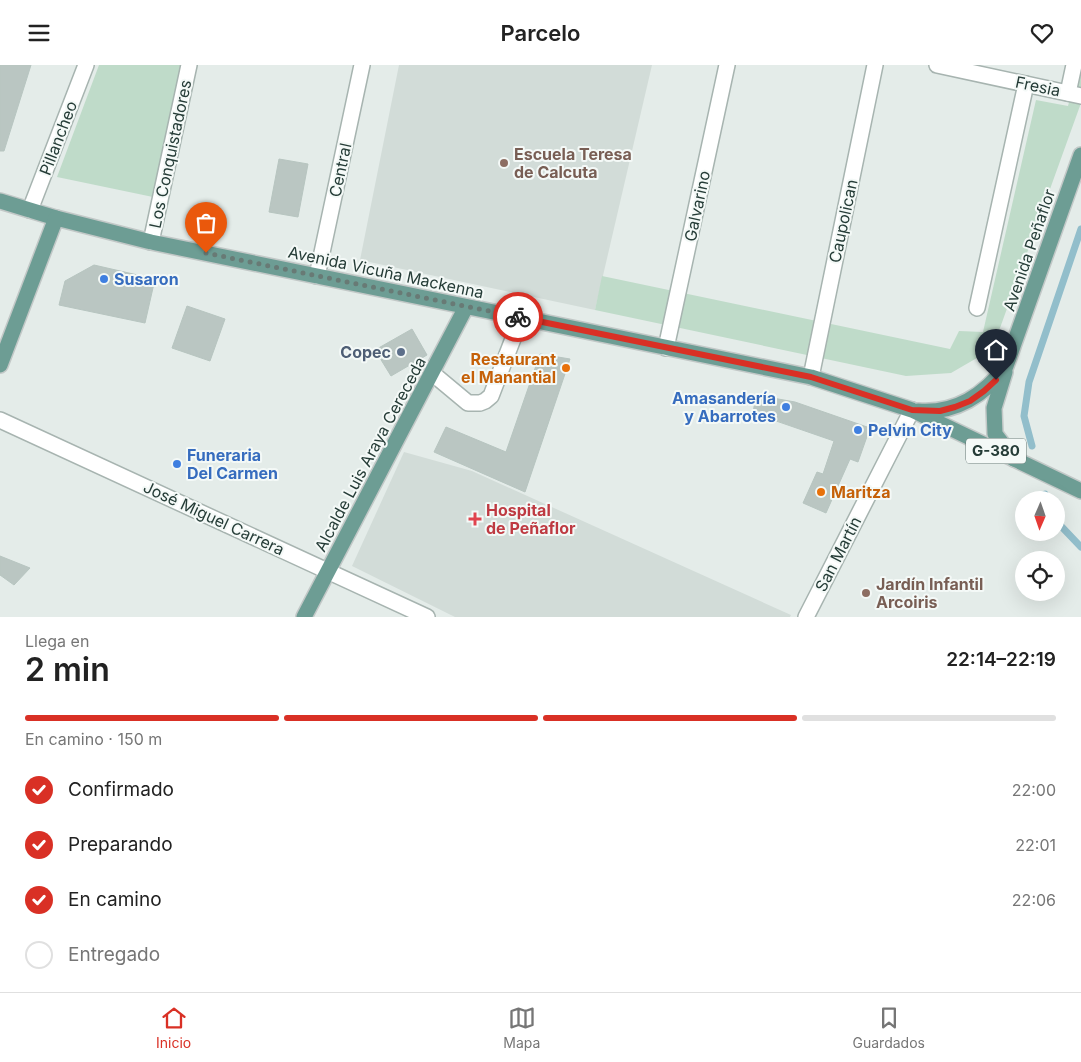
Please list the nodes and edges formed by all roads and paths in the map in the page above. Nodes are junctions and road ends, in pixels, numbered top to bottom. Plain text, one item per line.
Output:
1 (86, 65) edge
2 (189, 65) edge
3 (362, 65) edge
4 (728, 65) edge
5 (875, 65) edge
6 (936, 65) edge
7 (1074, 65) edge
8 (1026, 84) junction
9 (1075, 94) edge
10 (1081, 155) edge
11 (0, 201) edge
12 (30, 210) junction
13 (56, 218) junction
14 (151, 242) junction
15 (317, 276) junction
16 (466, 307) junction
17 (978, 309) dead end
18 (521, 318) junction
19 (666, 348) junction
20 (0, 365) edge
21 (1006, 366) junction
22 (432, 373) junction
23 (811, 377) junction
24 (912, 410) junction
25 (0, 420) edge
26 (1015, 460) junction
27 (1081, 491) edge
28 (329, 571) junction
29 (304, 617) edge
30 (427, 617) edge
31 (806, 617) edge

1 - 12 street, Pillancheo
2 - 14 street, Los Conquistadores
3 - 15 street, Central
4 - 19 street, Galvarino
5 - 23 street, Caupolican
6 - 8 street, Fresia
7 - 9 street
8 - 9 street, Fresia
8 - 17 street, Avenida Peñaflor
10 - 21 main road, Avenida Peñaflor
11 - 12 main road, Avenida Vicuña Mackenna
12 - 13 main road, Avenida Vicuña Mackenna
13 - 14 main road, Avenida Vicuña Mackenna
13 - 20 main road
14 - 15 main road, Avenida Vicuña Mackenna
15 - 16 main road, Avenida Vicuña Mackenna
16 - 18 main road, Avenida Vicuña Mackenna
16 - 22 main road, Alcalde Luis Araya Cereceda
18 - 19 main road, Avenida Vicuña Mackenna
18 - 22 street
19 - 23 main road, Avenida Vicuña Mackenna
21 - 24 main road, Avenida Peñaflor
21 - 26 main road
22 - 28 main road, Alcalde Luis Araya Cereceda
23 - 24 main road, Avenida Vicuña Mackenna
24 - 26 main road, G-380
24 - 31 street, San Martín
25 - 28 street, José Miguel Carrera
26 - 27 main road, G-380
28 - 29 main road, Alcalde Luis Araya Cereceda
28 - 30 street, José Miguel Carrera

